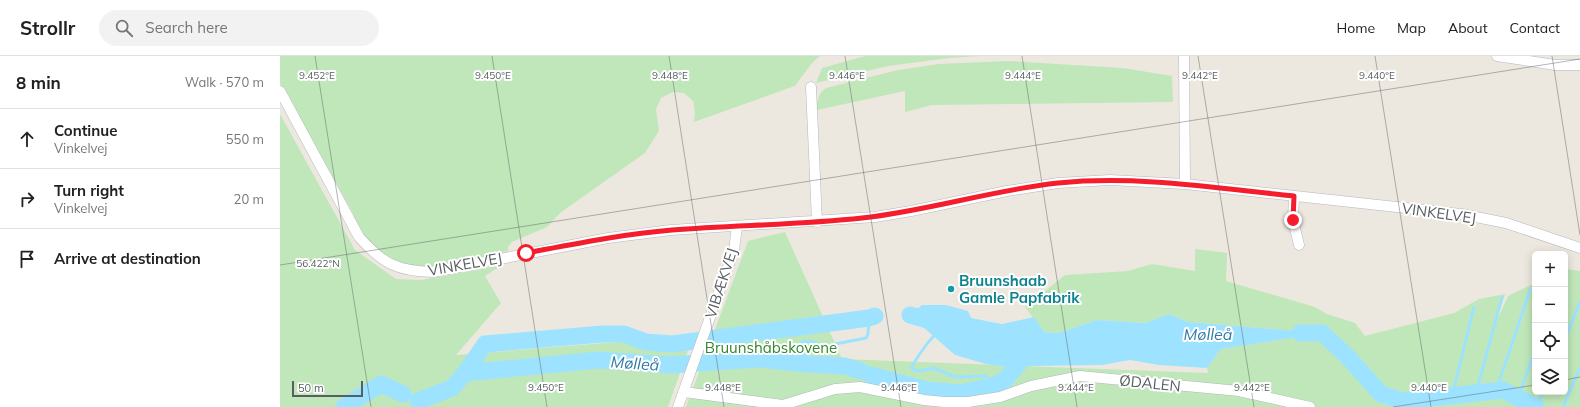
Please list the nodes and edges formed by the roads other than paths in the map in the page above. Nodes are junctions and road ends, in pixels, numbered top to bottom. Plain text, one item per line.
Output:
1 (1184, 56) edge
2 (1497, 56) edge
3 (1580, 65) edge
4 (811, 87) dead end
5 (280, 92) edge
6 (1185, 184) junction
7 (1294, 196) junction
8 (817, 222) junction
9 (737, 227) junction
10 (1299, 245) dead end
11 (1580, 248) edge
12 (684, 392) junction
13 (678, 407) edge
14 (1310, 407) edge

1 - 6 street
2 - 3 street
4 - 8 street
5 - 9 street, VINKELVEJ
6 - 7 street, VINKELVEJ
6 - 8 street, VINKELVEJ
7 - 10 street
7 - 11 street, VINKELVEJ
8 - 9 street, VINKELVEJ
9 - 12 street, VIBÆKVEJ
12 - 13 street, VIBÆKVEJ
12 - 14 street, ØDALEN

